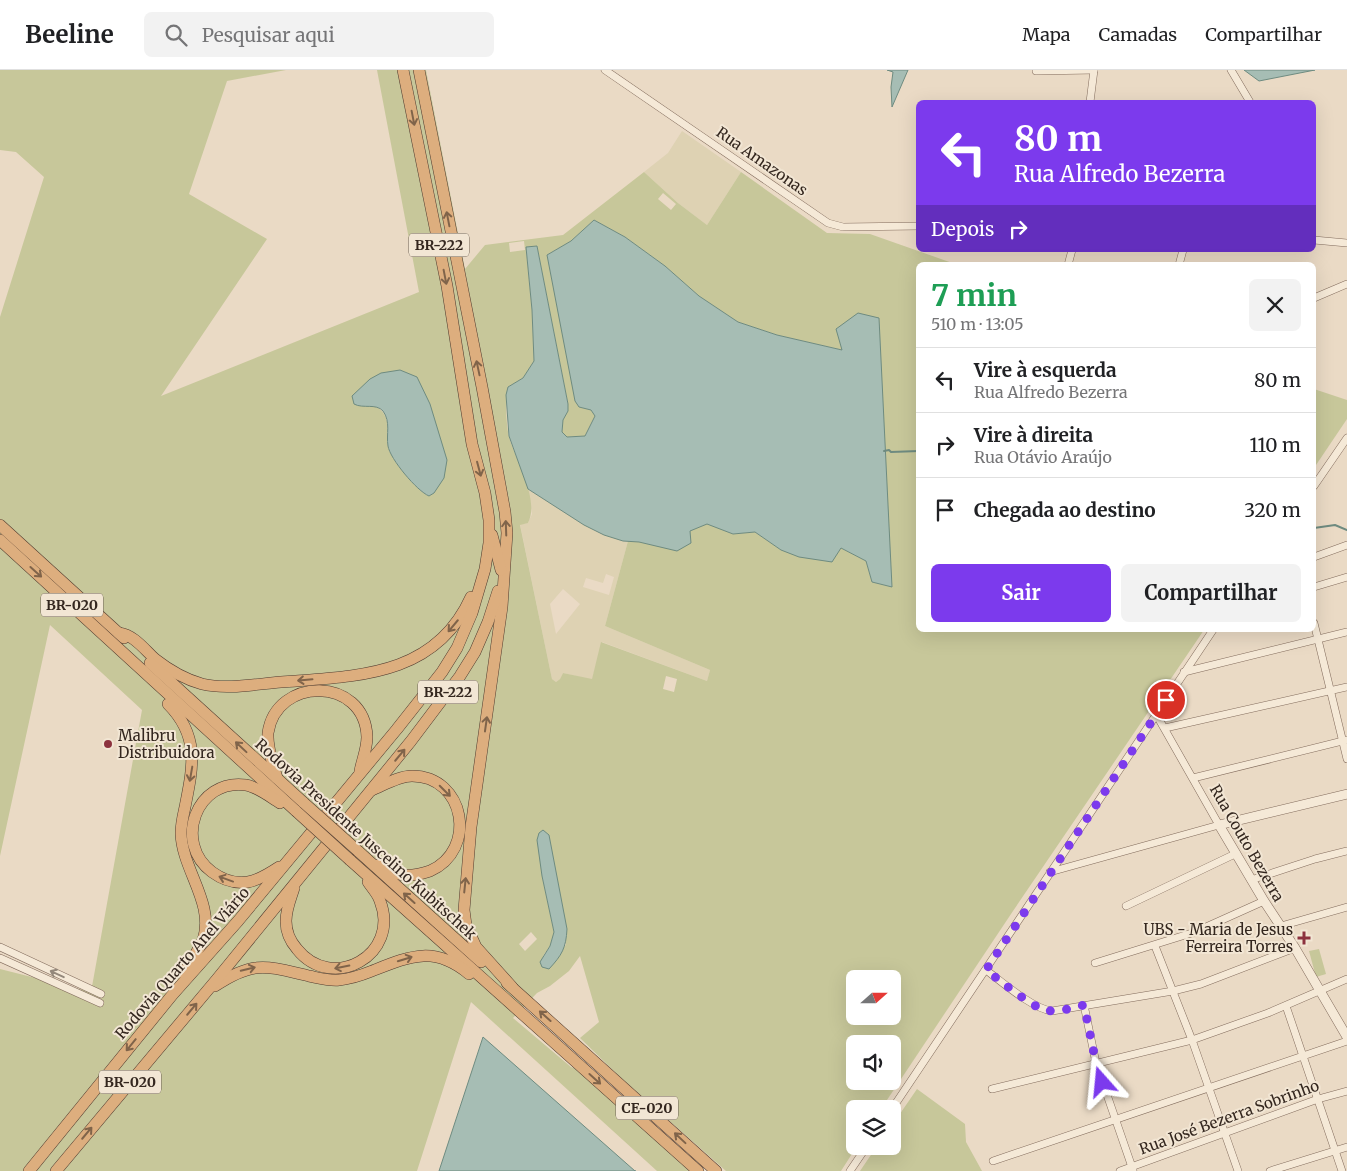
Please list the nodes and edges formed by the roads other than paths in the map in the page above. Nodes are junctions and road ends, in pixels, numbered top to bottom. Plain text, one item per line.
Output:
1 (403, 70) edge
2 (419, 70) edge
3 (605, 70) edge
4 (1094, 70) edge
5 (1230, 70) edge
6 (1036, 71) dead end
7 (1090, 100) edge
8 (1249, 100) edge
9 (916, 226) edge
10 (1316, 238) edge
11 (1347, 243) edge
12 (1347, 284) edge
13 (1316, 297) edge
14 (1347, 438) edge
15 (1316, 483) edge
16 (489, 520) junction
17 (0, 525) edge
18 (0, 540) edge
19 (1347, 545) edge
20 (1316, 556) edge
21 (484, 569) junction
22 (503, 577) junction
23 (1347, 577) edge
24 (1316, 586) edge
25 (1316, 631) edge
26 (1212, 632) edge
27 (1347, 632) edge
28 (119, 634) junction
29 (1318, 639) junction
30 (143, 672) junction
31 (1184, 672) junction
32 (1347, 687) edge
33 (1330, 691) junction
34 (1156, 714) junction
35 (1165, 728) junction
36 (1345, 740) edge
37 (1347, 759) edge
38 (359, 775) junction
39 (1193, 778) junction
40 (278, 780) junction
41 (368, 792) junction
42 (1347, 794) edge
43 (298, 807) junction
44 (1219, 825) junction
45 (1347, 851) edge
46 (1235, 854) junction
47 (356, 858) junction
48 (286, 863) junction
49 (1050, 872) junction
50 (298, 879) junction
51 (1251, 880) junction
52 (1264, 901) junction
53 (1126, 906) dead end
54 (1347, 907) edge
55 (1281, 926) junction
56 (1155, 946) junction
57 (0, 947) edge
58 (1295, 948) junction
59 (0, 958) edge
60 (1095, 964) dead end
61 (986, 970) junction
62 (1347, 979) edge
63 (512, 987) junction
64 (494, 988) junction
65 (1319, 990) junction
66 (1172, 991) junction
67 (205, 993) junction
68 (101, 994) dead end
69 (173, 994) junction
70 (100, 1003) dead end
71 (1084, 1005) junction
72 (1286, 1006) junction
73 (1347, 1037) edge
74 (1192, 1040) junction
75 (1347, 1041) edge
76 (1304, 1055) junction
77 (1096, 1063) junction
78 (1208, 1087) junction
79 (992, 1089) dead end
80 (1347, 1090) edge
81 (1318, 1099) junction
82 (898, 1100) edge
83 (1115, 1119) junction
84 (1225, 1133) junction
85 (1347, 1147) edge
86 (1336, 1150) junction
87 (861, 1155) edge
88 (993, 1160) dead end
89 (1133, 1169) edge
90 (29, 1171) edge
91 (56, 1171) edge
92 (698, 1171) edge
93 (716, 1171) edge
94 (850, 1171) edge
95 (1120, 1171) edge
96 (1238, 1171) edge
97 (1270, 1171) edge
98 (1342, 1171) edge

1 -> 16 highway, BR-222
22 -> 2 highway, BR-222
3 - 9 street, Rua Amazonas
4 - 6 street
4 - 7 street
5 - 8 street
10 - 11 street
12 - 13 street
14 - 15 street
16 - 21 highway, BR-222
16 - 22 highway
17 - 28 highway, Rodovia Presidente Juscelino Kubitschek / BR-020
18 -> 30 highway, Rodovia Presidente Juscelino Kubitschek / BR-020
19 - 20 street
21 -> 28 highway
21 - 38 highway, BR-222
41 -> 22 highway, BR-222
63 -> 22 highway
23 - 24 street
25 - 29 street
26 - 31 street
27 - 29 street
40 -> 28 highway, Rodovia Presidente Juscelino Kubitschek / BR-020
29 - 31 street
29 - 33 street
30 - 43 highway, Rodovia Presidente Juscelino Kubitschek / BR-020
30 -> 69 highway
31 - 34 street
32 - 33 street
33 - 35 street
33 - 36 street
34 - 35 street, Rua Couto Bezerra
34 - 49 street
35 - 39 street, Rua Couto Bezerra
36 - 37 street
36 - 39 street
38 - 40 highway
38 - 48 highway, Rodovia Quarto Anel Viário / BR-020
39 - 44 street, Rua Couto Bezerra
40 - 43 highway, Rodovia Presidente Juscelino Kubitschek / BR-020
41 -> 47 highway
41 - 50 highway, BR-222
42 - 44 street
43 - 47 highway, Rodovia Presidente Juscelino Kubitschek / BR-020, bridge
48 -> 43 highway
44 - 46 street, Rua Couto Bezerra
44 - 49 street
45 - 51 street
46 - 51 street, Rua Couto Bezerra
46 - 53 street
47 -> 50 highway
63 -> 47 highway, Rodovia Presidente Juscelino Kubitschek / BR-020
47 - 64 highway, Rodovia Presidente Juscelino Kubitschek / BR-020
48 - 69 highway, Rodovia Quarto Anel Viário / BR-020
49 - 61 street
50 - 67 highway, BR-020
51 - 52 street, Rua Couto Bezerra
52 - 55 street, Rua Couto Bezerra
52 - 56 street
54 - 55 street
55 - 58 street, Rua Couto Bezerra
56 - 60 street
56 - 66 street
68 -> 57 street
58 - 65 street, Rua Couto Bezerra
58 - 66 street
59 - 70 street
61 - 71 street
61 - 82 street
62 - 65 street
93 -> 63 highway, Rodovia Presidente Juscelino Kubitschek / CE-020
67 -> 64 highway
64 -> 92 highway, Rodovia Presidente Juscelino Kubitschek / CE-020
65 - 72 street
65 - 73 street, Rua Couto Bezerra
66 - 71 street
66 - 74 street
91 -> 67 highway, BR-020
69 -> 90 highway, Rodovia Quarto Anel Viário / BR-020
71 - 77 street
72 - 74 street
72 - 76 street
74 - 77 street
74 - 78 street
75 - 76 street
76 - 78 street
76 - 81 street
77 - 79 street
77 - 83 street
78 - 83 street
78 - 84 street
80 - 81 street, Rua José Bezerra Sobrinho
81 - 84 street, Rua José Bezerra Sobrinho
81 - 86 street
83 - 88 street
83 - 89 street
84 - 89 street, Rua José Bezerra Sobrinho
84 - 96 street
85 - 86 street
86 - 97 street
86 - 98 street
87 - 94 street
89 - 95 street, Rua José Bezerra Sobrinho

